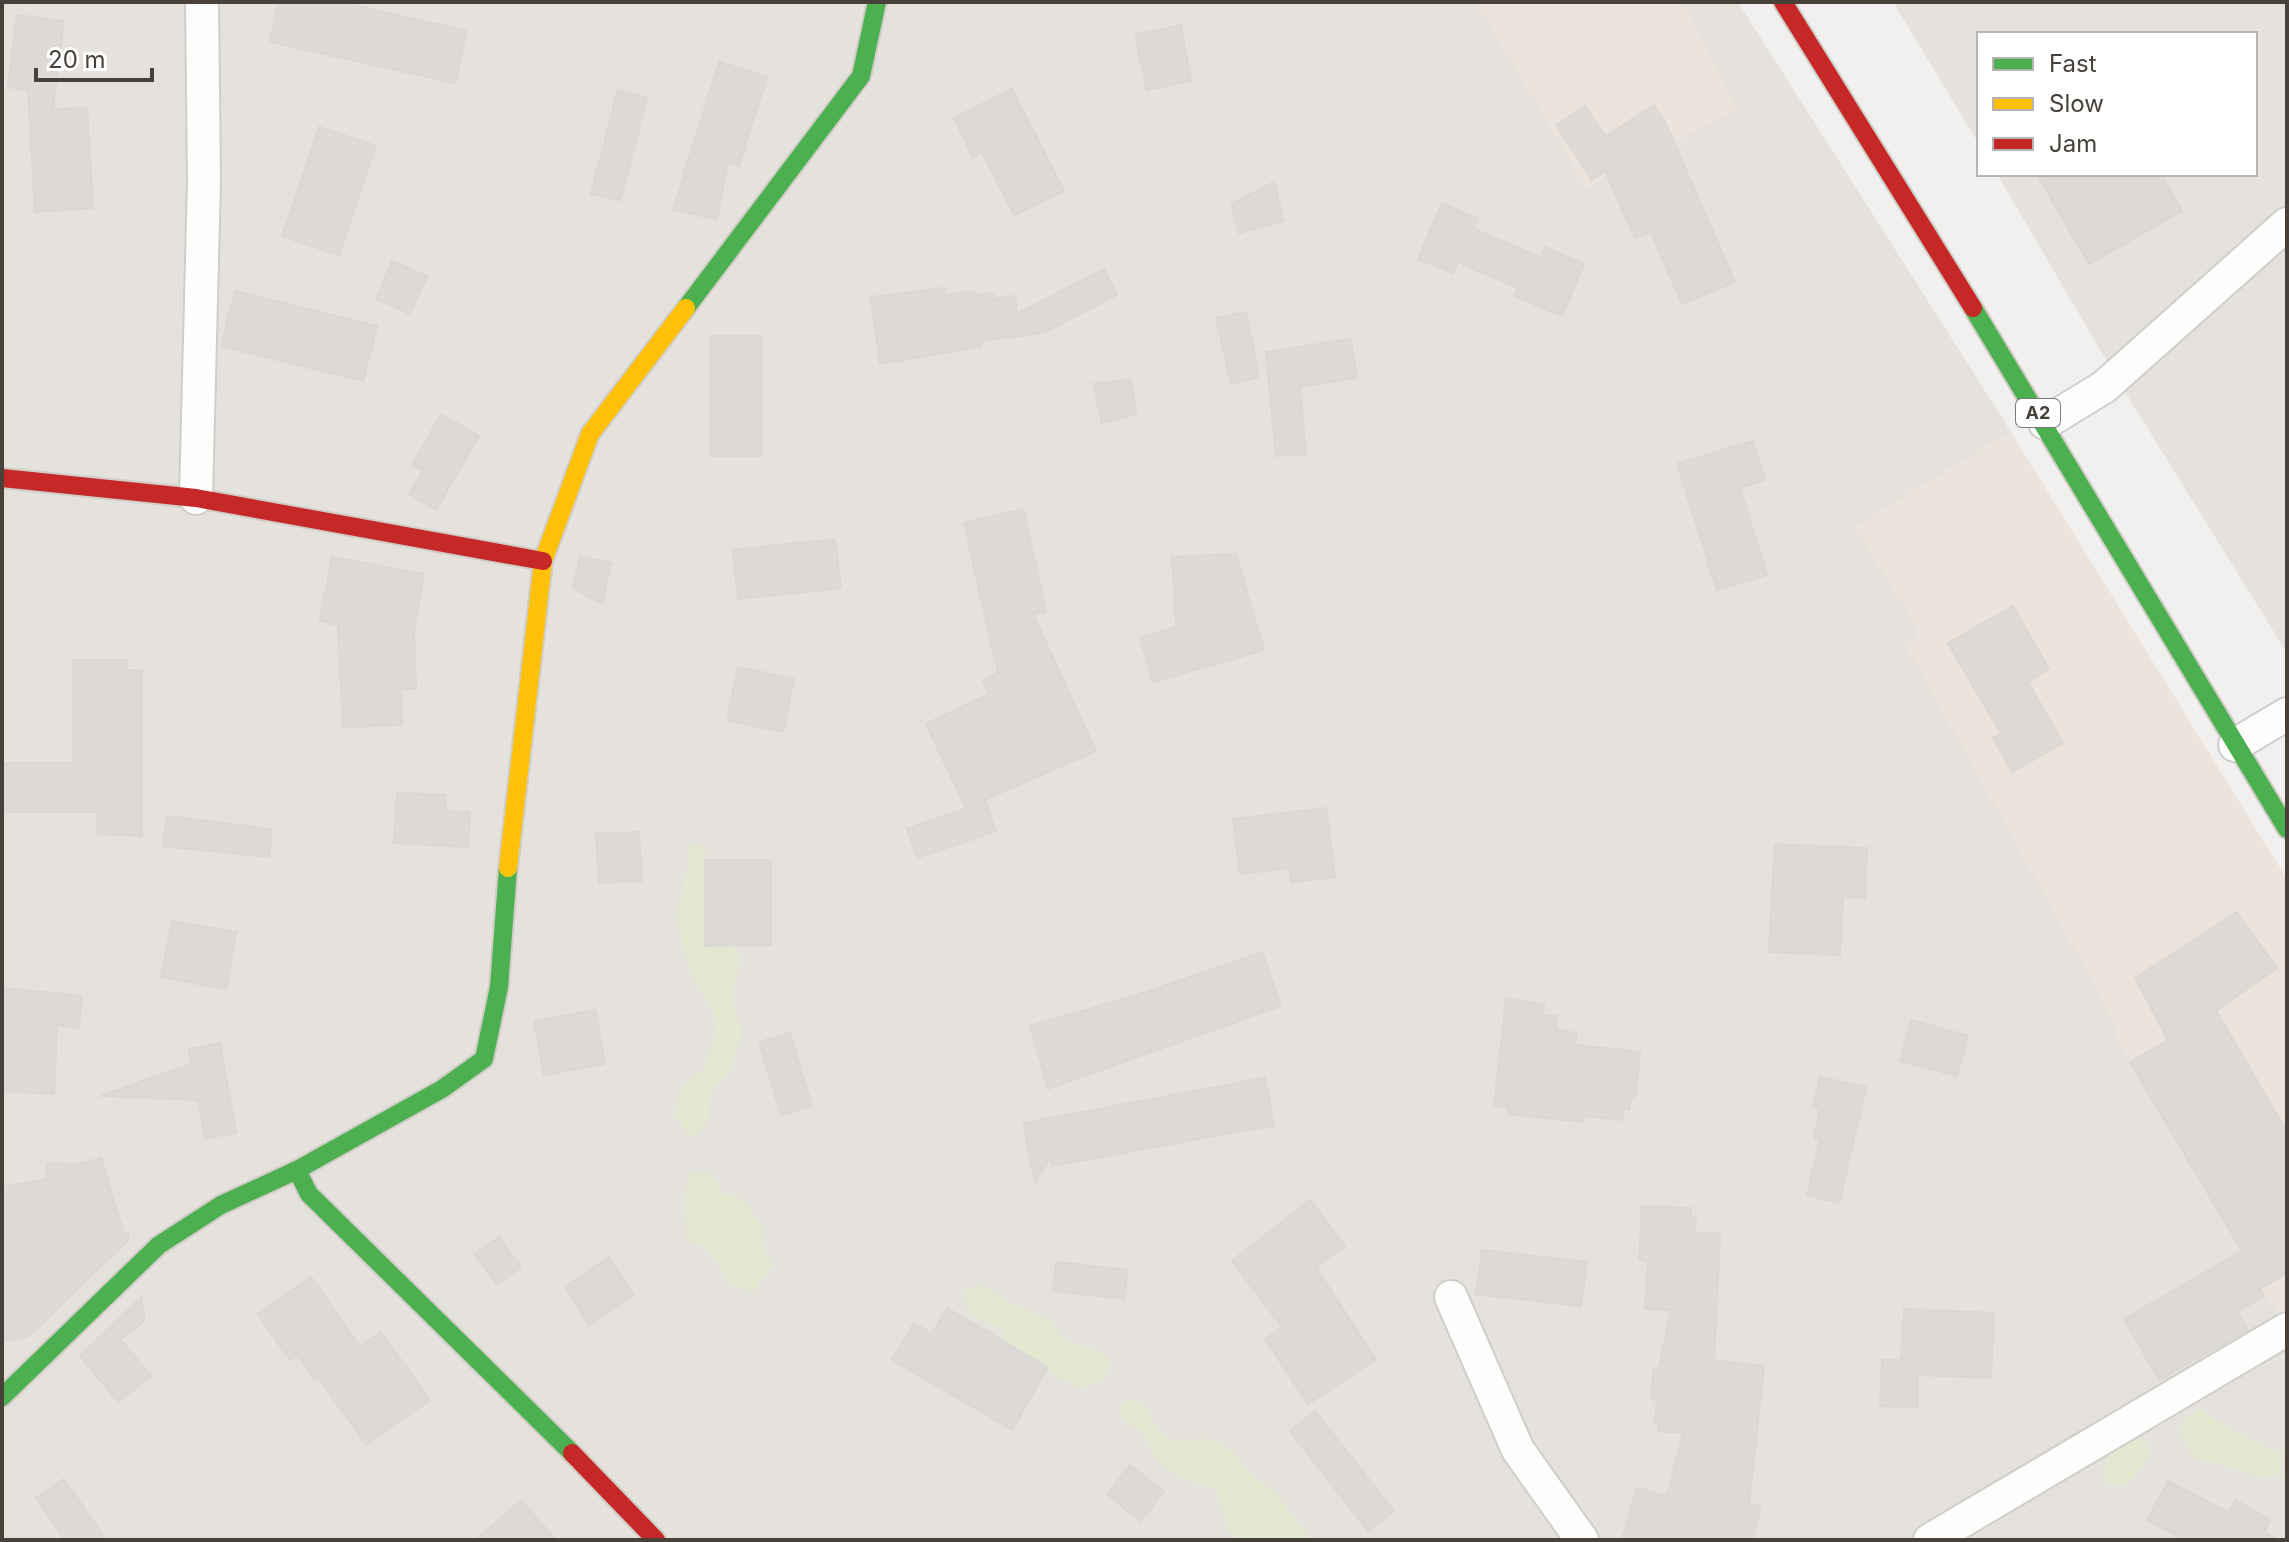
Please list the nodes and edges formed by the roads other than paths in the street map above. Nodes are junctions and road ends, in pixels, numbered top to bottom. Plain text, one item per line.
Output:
1 (202, 2) edge
2 (877, 2) edge
3 (1783, 2) edge
4 (2287, 224) edge
5 (2045, 423) junction
6 (2, 478) edge
7 (196, 498) junction
8 (543, 561) junction
9 (2287, 714) edge
10 (2235, 745) junction
11 (2287, 829) edge
12 (297, 1170) junction
13 (1451, 1297) dead end
14 (2287, 1329) edge
15 (2, 1397) edge
16 (656, 1540) edge
17 (1582, 1540) edge
18 (1930, 1540) edge

1 - 7 street
2 - 8 street
3 - 5 street, A2
4 - 5 street
5 - 10 street, A2
6 - 7 street
7 - 8 street
8 - 12 street
9 - 10 street
10 - 11 street, A2
12 - 15 street
12 - 16 street
13 - 17 street
14 - 18 street

